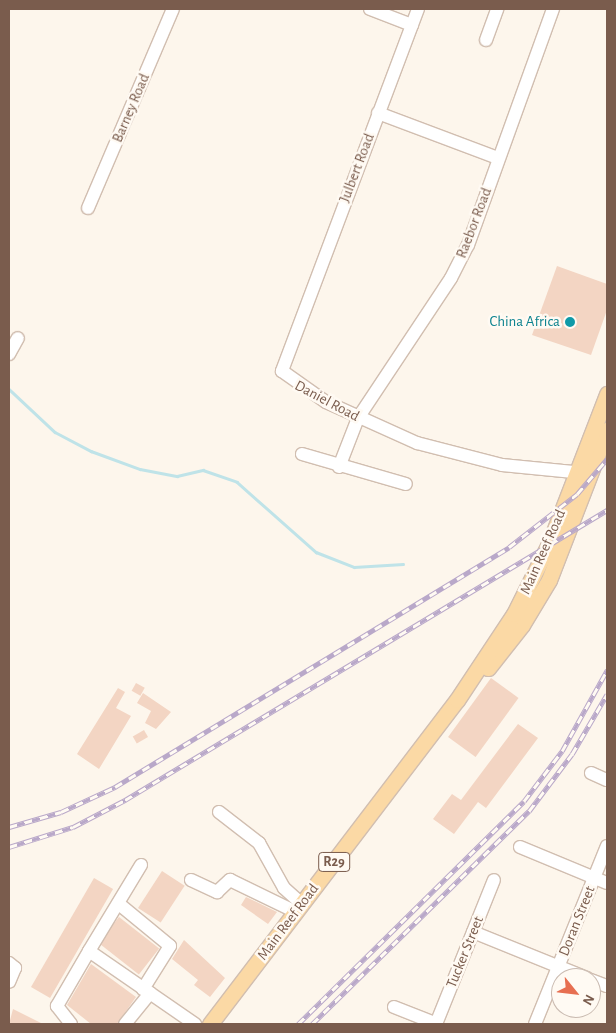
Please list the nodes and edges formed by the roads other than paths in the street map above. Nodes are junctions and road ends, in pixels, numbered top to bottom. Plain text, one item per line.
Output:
1 (174, 9) edge
2 (370, 9) edge
3 (418, 9) edge
4 (497, 9) edge
5 (552, 9) edge
6 (412, 25) junction
7 (486, 40) dead end
8 (378, 113) junction
9 (498, 158) junction
10 (88, 208) dead end
11 (303, 311) joint
12 (18, 338) dead end
13 (9, 354) edge
14 (607, 394) edge
15 (358, 418) junction
16 (607, 430) edge
17 (302, 454) dead end
18 (339, 467) junction
19 (584, 473) junction
20 (406, 484) dead end
21 (590, 774) dead end
22 (607, 780) edge
23 (219, 812) dead end
24 (607, 846) edge
25 (520, 847) dead end
26 (141, 865) dead end
27 (594, 878) junction
28 (191, 880) dead end
29 (494, 880) dead end
30 (607, 883) edge
31 (119, 904) junction
32 (299, 908) junction
33 (473, 932) junction
34 (89, 951) junction
35 (9, 963) edge
36 (559, 967) junction
37 (9, 982) edge
38 (147, 991) junction
39 (394, 1007) dead end
40 (71, 1024) edge
41 (125, 1024) edge
42 (195, 1024) edge
43 (210, 1024) edge
44 (436, 1024) edge
45 (535, 1024) edge

1 - 10 street, Barney Road
2 - 6 street
3 - 6 street, Julbert Road
4 - 7 street
5 - 9 street, Raebor Road
6 - 8 street, Julbert Road
8 - 9 street
8 - 11 street, Julbert Road
9 - 15 street, Raebor Road
11 - 15 street, Daniel Road
12 - 13 street
14 - 19 main road, Main Reef Road / R29
15 - 18 street, Raebor Road
15 - 19 street, Daniel Road
16 - 19 main road, Main Reef Road / R29
17 - 18 street
18 - 20 street
19 - 32 main road, Main Reef Road / R29
21 - 22 street
23 - 32 street
24 - 27 street, Doran Street
25 - 27 street
26 - 31 street
27 - 30 street
27 - 36 street, Doran Street
28 - 32 street
29 - 33 street, Tucker Street
31 - 34 street
31 - 38 street
32 - 43 main road, Main Reef Road / R29
33 - 36 street
33 - 44 street, Tucker Street
34 - 38 street
34 - 40 street
35 - 37 street
36 - 45 street, Doran Street
38 - 41 street
38 - 42 street
39 - 44 street

